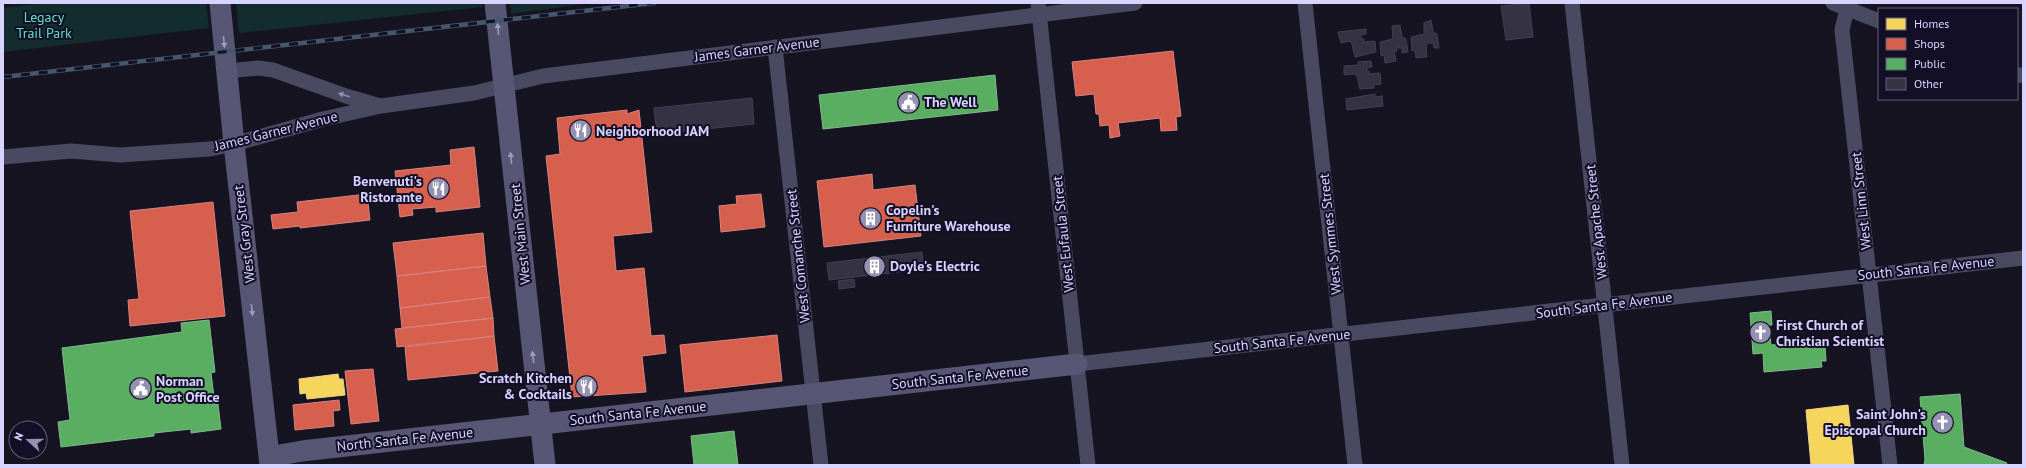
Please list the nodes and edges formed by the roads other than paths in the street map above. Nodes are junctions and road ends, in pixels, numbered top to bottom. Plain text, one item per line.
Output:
1 (220, 3) edge
2 (495, 3) edge
3 (1135, 3) edge
4 (1305, 3) edge
5 (1572, 3) edge
6 (1840, 6) edge
7 (1038, 9) edge
8 (1878, 21) edge
9 (775, 47) junction
10 (227, 71) junction
11 (503, 86) junction
12 (381, 106) junction
13 (234, 144) junction
14 (3, 157) edge
15 (2023, 258) edge
16 (1869, 274) junction
17 (1606, 304) junction
18 (1341, 335) junction
19 (1077, 364) junction
20 (813, 394) junction
21 (540, 424) junction
22 (269, 461) edge
23 (545, 465) edge
24 (821, 465) edge
25 (1088, 465) edge
26 (1355, 465) edge
27 (1622, 465) edge
28 (1890, 465) edge

1 -> 10 main road, West Gray Street
11 -> 2 main road, West Main Street
3 - 7 street, James Garner Avenue
4 - 18 street, West Symmes Street
5 - 17 street, West Apache Street
6 - 8 street
6 - 16 street, West Linn Street
7 - 9 street, James Garner Avenue
7 - 19 street, West Eufaula Street
9 - 11 street, James Garner Avenue
9 - 20 street, West Comanche Street
12 -> 10 street, James Garner Avenue
10 - 13 main road, West Gray Street
11 - 12 street, James Garner Avenue
21 -> 11 main road, West Main Street
12 - 13 street, James Garner Avenue
13 - 14 street, James Garner Avenue
13 -> 22 main road, West Gray Street
15 - 16 street, South Santa Fe Avenue
16 - 17 street, South Santa Fe Avenue
16 - 28 street, West Linn Street
17 - 18 street, South Santa Fe Avenue
17 - 27 street, West Apache Street
18 - 19 street, South Santa Fe Avenue
18 - 26 street, West Symmes Street
19 - 20 main road, South Santa Fe Avenue
19 - 25 street, West Eufaula Street
20 - 21 main road, South Santa Fe Avenue
20 - 24 street, West Comanche Street
21 - 22 main road, North Santa Fe Avenue
21 - 23 main road, West Main Street

